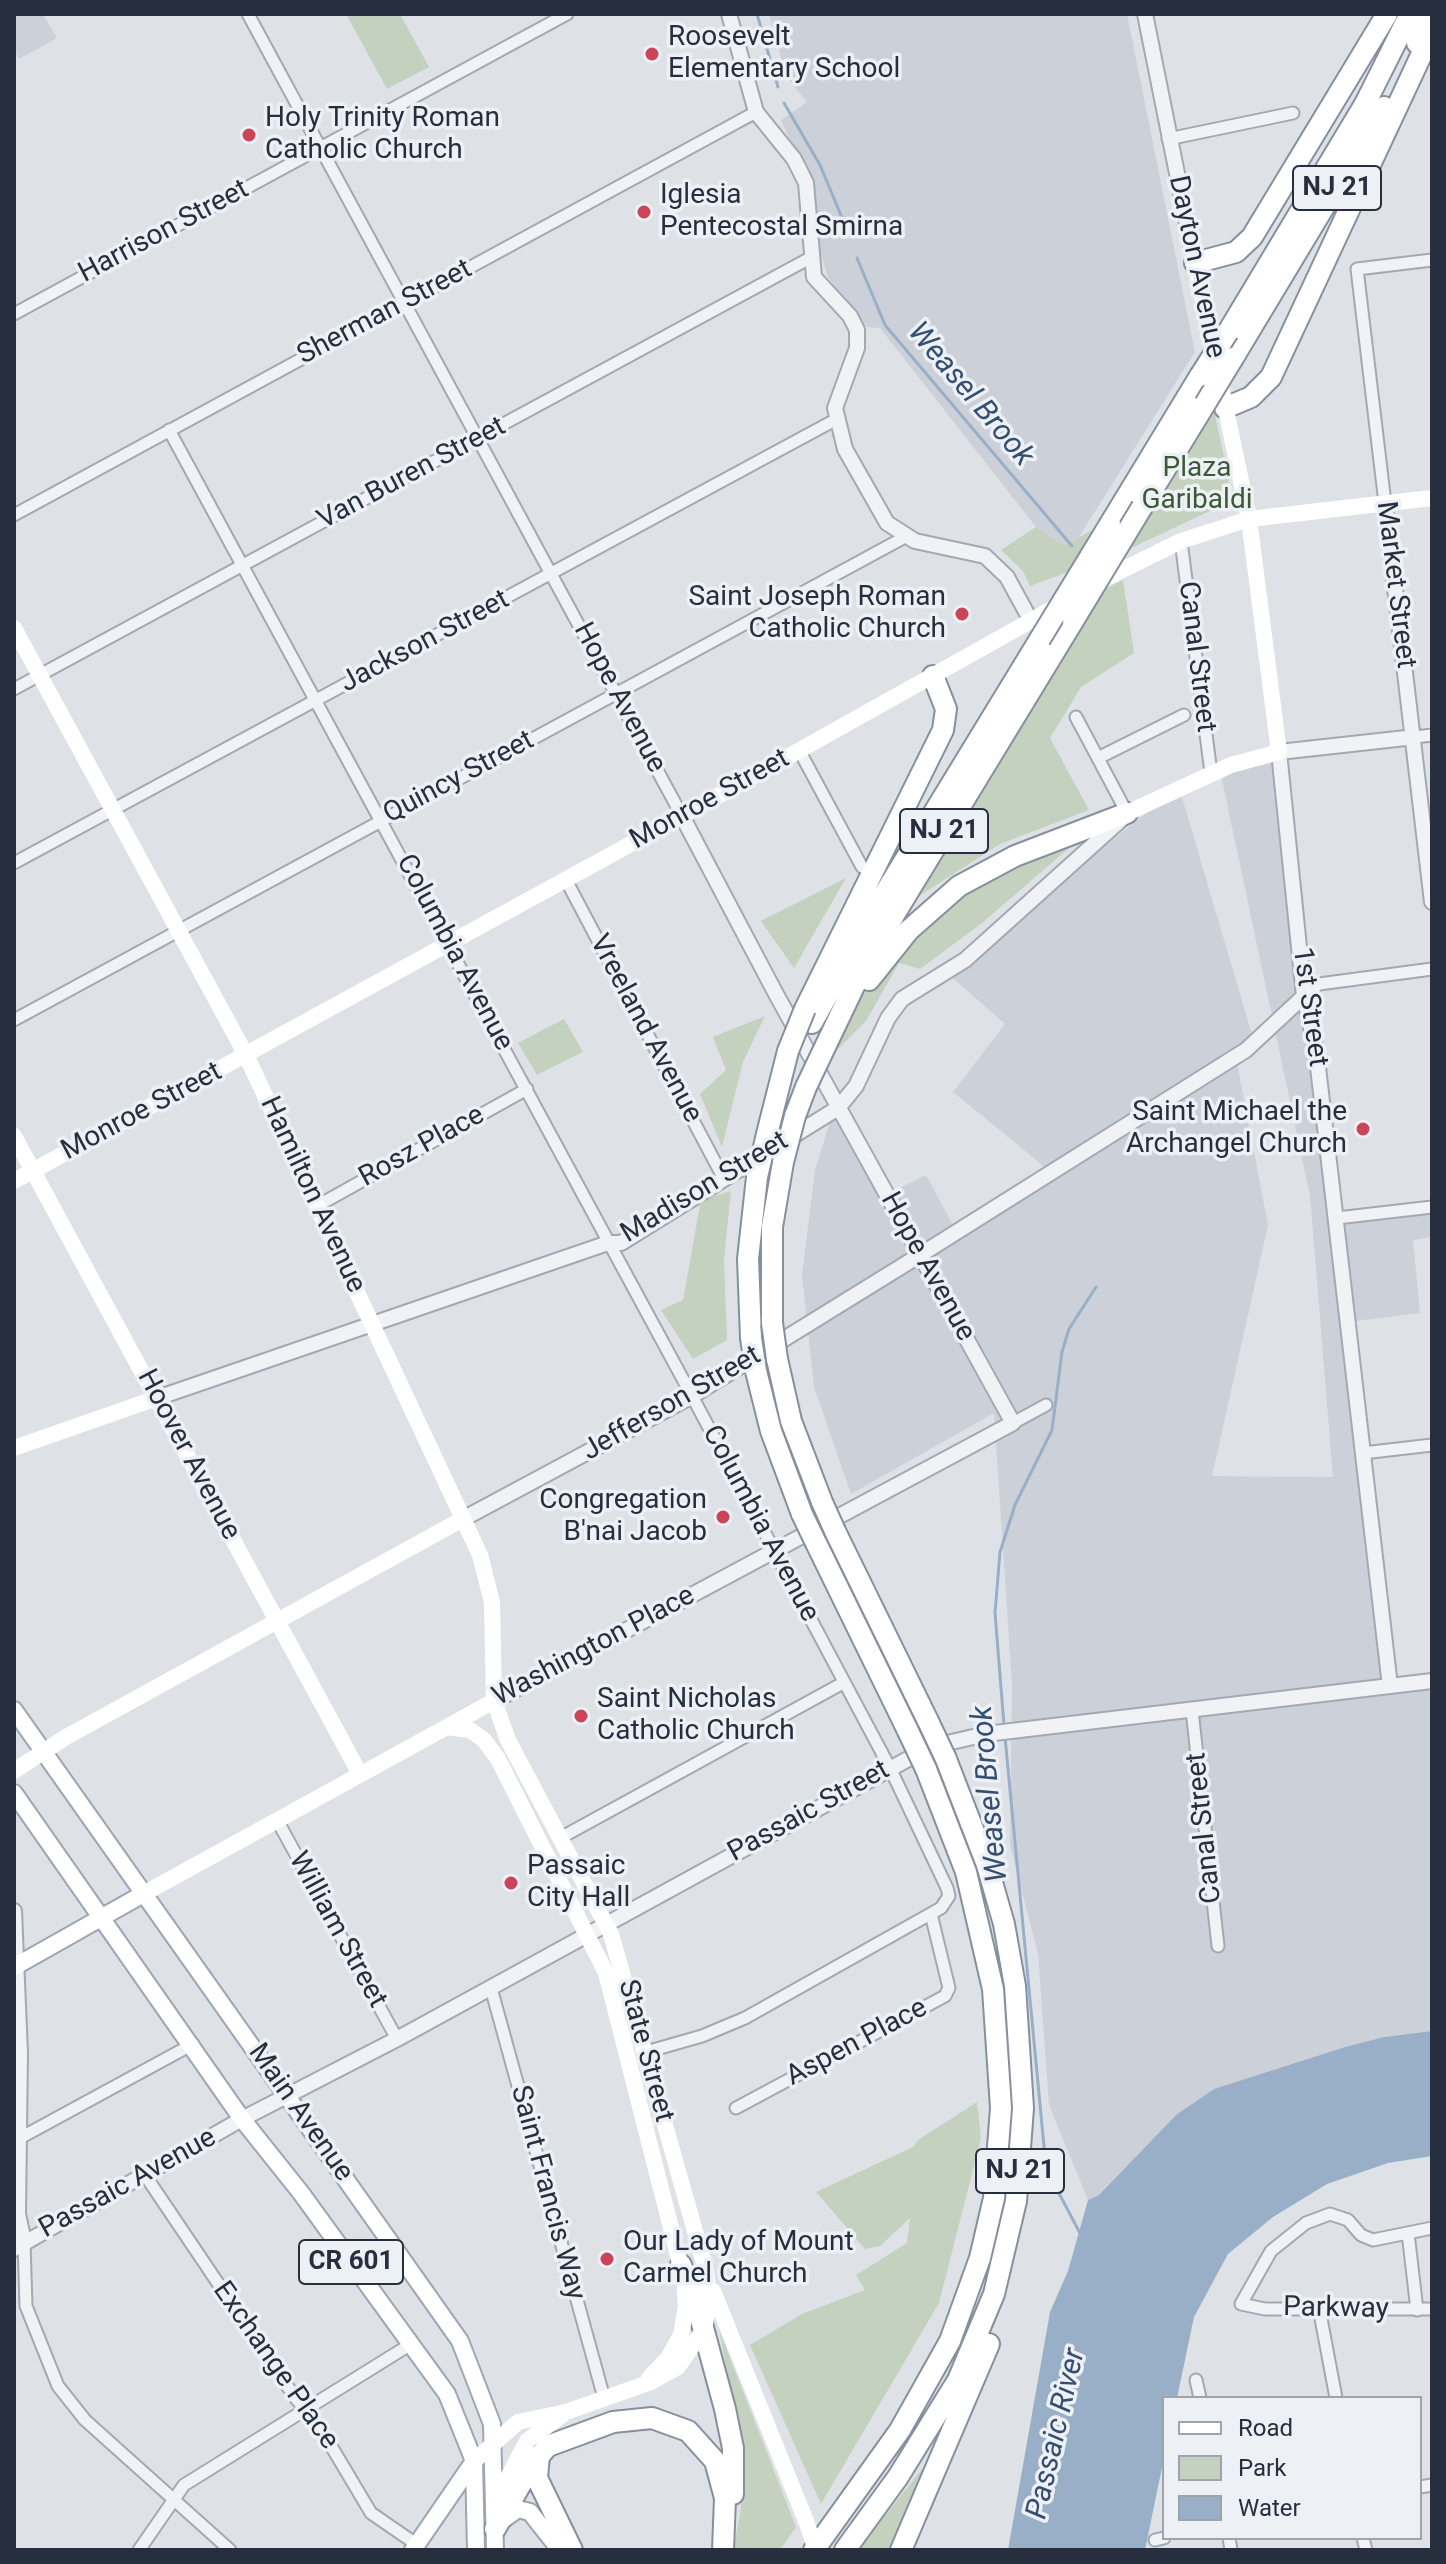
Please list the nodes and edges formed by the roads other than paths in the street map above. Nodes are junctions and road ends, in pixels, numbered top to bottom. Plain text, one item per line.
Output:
1 (248, 14) edge
2 (729, 14) edge
3 (1145, 14) edge
4 (1387, 14) edge
5 (1410, 14) edge
6 (1430, 14) edge
7 (560, 16) edge
8 (1432, 32) edge
9 (756, 112) junction
10 (1293, 113) dead end
11 (1168, 139) junction
12 (320, 148) junction
13 (810, 258) junction
14 (1432, 260) edge
15 (1195, 263) junction
16 (403, 303) junction
17 (14, 314) edge
18 (1215, 406) junction
19 (835, 420) junction
20 (169, 430) junction
21 (479, 438) junction
22 (1432, 498) edge
23 (1385, 503) junction
24 (14, 515) edge
25 (1249, 519) junction
26 (905, 537) junction
27 (1181, 541) junction
28 (244, 565) junction
29 (552, 574) junction
30 (14, 628) edge
31 (1036, 630) junction
32 (40, 675) junction
33 (933, 676) junction
34 (14, 689) edge
35 (616, 693) junction
36 (317, 699) junction
37 (1184, 715) dead end
38 (1076, 717) dead end
39 (1432, 735) edge
40 (1415, 737) junction
41 (799, 750) junction
42 (1279, 752) junction
43 (1098, 758) junction
44 (1211, 773) junction
45 (114, 810) junction
46 (1127, 813) junction
47 (682, 816) junction
48 (382, 819) junction
49 (14, 863) edge
50 (862, 867) dead end
51 (566, 880) junction
52 (1432, 902) edge
53 (179, 930) junction
54 (450, 943) junction
55 (1432, 969) edge
56 (1304, 996) junction
57 (808, 1016) junction
58 (14, 1020) edge
59 (825, 1047) junction
60 (246, 1055) junction
61 (527, 1089) junction
62 (838, 1108) junction
63 (14, 1136) edge
64 (33, 1170) junction
65 (724, 1179) junction
66 (14, 1181) edge
67 (317, 1206) junction
68 (1432, 1207) edge
69 (1337, 1218) junction
70 (608, 1243) junction
71 (920, 1255) junction
72 (372, 1325) junction
73 (692, 1396) junction
74 (157, 1398) junction
75 (1046, 1405) dead end
76 (1013, 1423) junction
77 (1432, 1445) edge
78 (14, 1448) edge
79 (1363, 1453) junction
80 (461, 1520) junction
81 (773, 1550) junction
82 (278, 1621) junction
83 (1432, 1681) edge
84 (843, 1683) junction
85 (1390, 1686) junction
86 (494, 1701) junction
87 (14, 1710) edge
88 (1192, 1710) junction
89 (447, 1727) junction
90 (43, 1751) junction
91 (890, 1768) junction
92 (14, 1771) edge
93 (360, 1774) junction
94 (14, 1793) edge
95 (277, 1820) junction
96 (562, 1837) junction
97 (145, 1893) junction
98 (14, 1911) edge
99 (931, 1914) junction
100 (103, 1917) junction
101 (606, 1923) junction
102 (589, 1933) junction
103 (1218, 1946) dead end
104 (15, 1966) edge
105 (491, 1988) junction
106 (397, 2039) junction
107 (193, 2044) junction
108 (646, 2052) junction
109 (288, 2096) junction
110 (736, 2108) dead end
111 (242, 2119) junction
112 (20, 2138) junction
113 (1022, 2140) junction
114 (145, 2175) junction
115 (1432, 2228) edge
116 (1408, 2233) junction
117 (19, 2246) edge
118 (681, 2265) junction
119 (706, 2270) junction
120 (14, 2298) edge
121 (26, 2306) junction
122 (1319, 2308) junction
123 (1432, 2309) edge
124 (1417, 2310) junction
125 (704, 2329) junction
126 (411, 2344) junction
127 (1196, 2380) dead end
128 (634, 2387) junction
129 (1200, 2396) edge
130 (1336, 2396) edge
131 (604, 2398) junction
132 (306, 2409) junction
133 (566, 2412) junction
134 (492, 2441) junction
135 (540, 2453) junction
136 (474, 2461) junction
137 (171, 2500) junction
138 (495, 2540) edge
139 (415, 2547) edge
140 (139, 2550) edge
141 (230, 2550) edge
142 (476, 2550) edge
143 (560, 2550) edge
144 (572, 2550) edge
145 (724, 2550) edge
146 (815, 2550) edge
147 (845, 2550) edge
148 (901, 2550) edge

1 - 12 street, Hope Avenue
2 - 9 street
3 - 11 street, Dayton Avenue
4 - 15 highway
5 - 31 highway, NJ 21, bridge
6 - 18 highway, NJ 21, bridge
7 - 12 street, Harrison Street
8 - 18 highway
9 - 13 street
9 - 16 street, Sherman Street
10 - 11 street
11 - 15 street, Dayton Avenue
12 - 16 street, Hope Avenue
12 - 17 street, Harrison Street
13 - 19 street
13 - 21 street, Van Buren Street
14 - 23 street, Market Street
15 - 18 main road, Dayton Avenue
16 - 20 street, Sherman Street
16 - 21 street, Hope Avenue
18 - 25 main road, Dayton Avenue
18 - 59 highway, NJ 21, bridge
19 - 26 street
19 - 29 street, Jackson Street
20 - 24 street, Sherman Street
20 - 28 street, Columbia Avenue
21 - 28 street, Van Buren Street
21 - 29 street, Hope Avenue
22 - 23 main road, Monroe Street
23 - 25 main road, Monroe Street
23 - 40 street, Market Street
25 - 27 main road, Monroe Street
25 - 42 main road, 1st Street
26 - 31 street
26 - 35 street, Quincy Street
27 - 31 main road, Monroe Street
27 - 44 street, Canal Street
28 - 32 street, Van Buren Street
28 - 36 street, Columbia Avenue
29 - 35 street, Hope Avenue
29 - 36 street, Jackson Street
30 - 32 main road, Hamilton Avenue
31 - 33 main road, Monroe Street
31 - 57 highway, NJ 21
32 - 34 street, Van Buren Street
32 - 45 main road, Hamilton Avenue
33 - 41 main road, Monroe Street
33 - 57 highway
35 - 47 street, Hope Avenue
35 - 48 street, Quincy Street
36 - 45 street, Jackson Street
36 - 48 street, Columbia Avenue
37 - 43 street
38 - 43 street
39 - 40 street
40 - 42 street
40 - 52 street, Market Street
41 - 47 main road, Monroe Street
41 - 50 street
42 - 44 main road, Madison Street
42 - 56 street, 1st Street
43 - 46 street
44 - 46 main road, Madison Street
45 - 49 street, Jackson Street
45 - 53 main road, Hamilton Avenue
46 - 59 highway
46 - 62 street, Madison Street
47 - 51 main road, Monroe Street
47 - 62 street, Hope Avenue
48 - 53 street, Quincy Street
48 - 54 street, Columbia Avenue
51 - 54 main road, Monroe Street
51 - 65 street, Vreeland Avenue
53 - 58 street, Quincy Street
53 - 60 main road, Hamilton Avenue
54 - 60 main road, Monroe Street
54 - 61 street, Columbia Avenue
55 - 56 street
56 - 69 street, 1st Street
56 - 71 street, Jefferson Street
57 - 146 highway, NJ 21, bridge
59 - 113 highway, NJ 21, bridge
60 - 64 main road, Monroe Street
60 - 67 main road, Hamilton Avenue
61 - 67 street, Rosz Place
61 - 70 street, Columbia Avenue
62 - 65 street, Madison Street
62 - 71 street, Hope Avenue
63 - 64 main road, Hoover Avenue
64 - 66 main road, Monroe Street
64 - 74 main road, Hoover Avenue
65 - 70 street, Madison Street
67 - 72 main road, Hamilton Avenue
68 - 69 street
69 - 79 street, 1st Street
70 - 72 street, Madison Street
70 - 73 street, Columbia Avenue
71 - 73 street, Jefferson Street
71 - 76 street, Hope Avenue
72 - 74 street, Madison Street
72 - 80 main road, Hamilton Avenue
73 - 80 street, Jefferson Street
73 - 81 street, Columbia Avenue
74 - 78 main road, Madison Street
74 - 82 main road, Hoover Avenue
75 - 76 street, Washington Place
76 - 81 street, Washington Place
77 - 79 street
79 - 85 street, 1st Street
80 - 82 main road, Jefferson Street
80 - 86 main road, Hamilton Avenue
81 - 84 street, Columbia Avenue
81 - 86 street, Washington Place
82 - 90 main road, Jefferson Street
82 - 93 main road, Hoover Avenue
83 - 85 street, Passaic Street
84 - 91 street, Columbia Avenue
84 - 96 street
85 - 88 street, Passaic Street
86 - 89 main road, Washington Place
86 - 96 main road, State Street
87 - 90 main road, Main Avenue / CR 601
88 - 91 street, Passaic Street
88 - 103 street, Canal Street
89 - 93 main road, Washington Place
89 - 102 main road, State Street
90 - 92 main road, Jefferson Street
90 - 97 main road, Main Avenue / CR 601
91 - 99 street, Columbia Avenue
91 - 101 street, Passaic Street
93 - 95 main road, Washington Place
94 - 100 main road, Main Avenue / CR 601
95 - 97 main road, Washington Place
95 - 106 street, William Street
96 - 101 main road, State Street
97 - 100 main road, Washington Place
97 - 109 main road, Main Avenue / CR 601
98 - 104 street
99 - 108 street
99 - 110 street, Aspen Place
100 - 104 main road, Washington Place
100 - 107 main road, Main Avenue / CR 601
101 - 102 street, Passaic Street
101 - 108 main road, State Street
102 - 105 street, Passaic Street
102 - 118 main road, State Street
104 - 112 street
105 - 106 street, Passaic Street
105 - 131 street, Saint Francis Way
106 - 109 street, Passaic Street
107 - 111 main road, Main Avenue / CR 601
107 - 112 street
108 - 119 main road, State Street
109 - 111 street, Passaic Street
109 - 134 main road, Main Avenue / CR 601
111 - 114 street, Passaic Avenue
111 - 126 main road, Main Avenue / CR 601
112 - 117 street
113 - 147 highway, NJ 21
113 - 148 highway
114 - 117 street, Passaic Avenue
114 - 132 street, Exchange Place
115 - 116 street
116 - 122 street, Parkway
116 - 124 street
117 - 121 street
118 - 125 highway
118 - 128 main road, State Street
119 - 125 main road, State Street
119 - 146 main road, bridge
120 - 121 street
121 - 137 street
122 - 124 street, Parkway
122 - 130 street
123 - 124 street, Parkway
125 - 128 main road, State Street
125 - 145 highway
126 - 132 street
126 - 136 main road, Main Avenue / CR 601
127 - 129 street
128 - 131 main road, State Street
131 - 133 main road, State Street
132 - 137 street
132 - 139 street, Exchange Place
133 - 134 main road, State Street
133 - 138 main road, State Street
134 - 136 main road, State Street
134 - 138 main road, Main Avenue / CR 601
135 - 138 highway
135 - 144 highway
135 - 145 highway
136 - 139 main road, State Street
136 - 142 main road, Main Avenue / CR 601
137 - 140 street
137 - 141 street
138 - 143 main road

